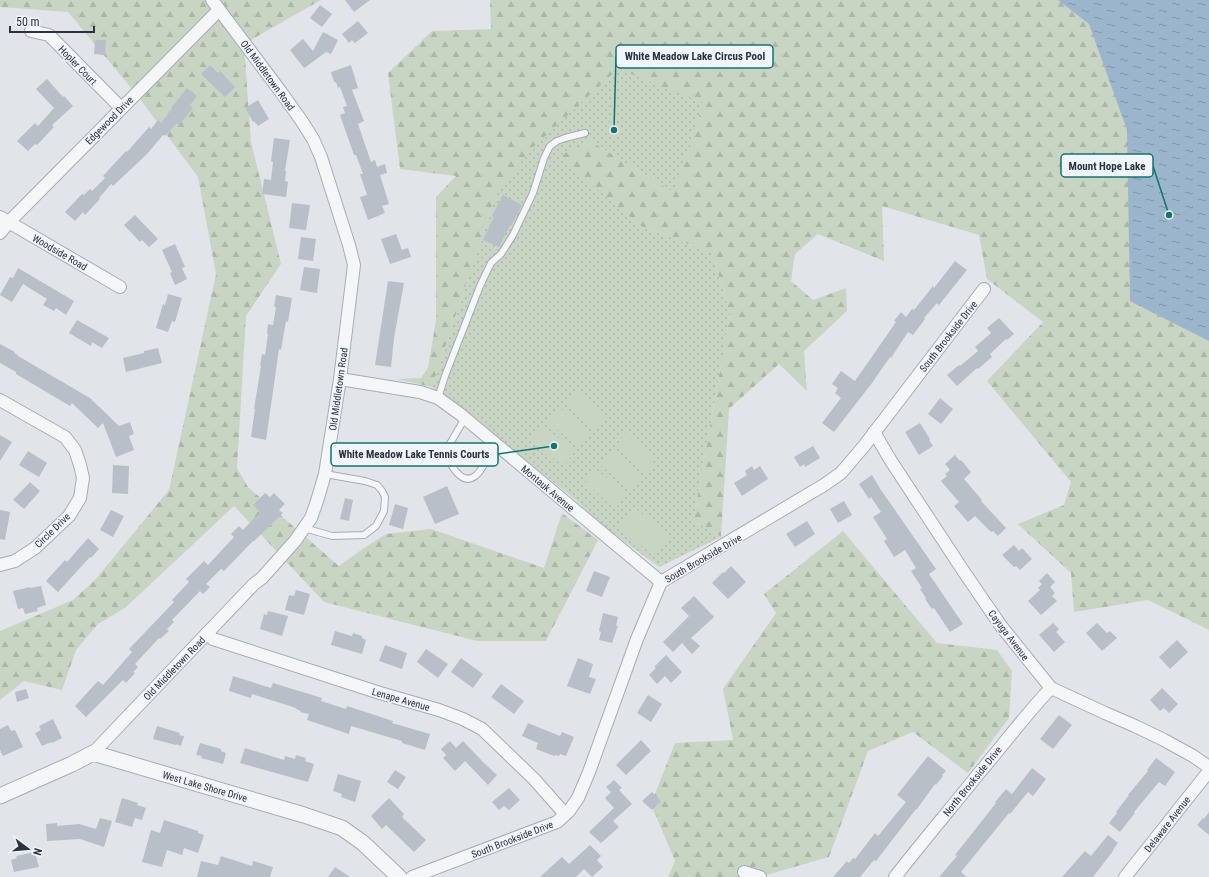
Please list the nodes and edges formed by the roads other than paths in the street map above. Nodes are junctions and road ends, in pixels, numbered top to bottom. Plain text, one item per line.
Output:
1 (216, 5) edge
2 (31, 31) dead end
3 (121, 108) junction
4 (585, 132) dead end
5 (4, 220) edge
6 (0, 233) edge
7 (120, 287) dead end
8 (984, 289) dead end
9 (340, 379) junction
10 (438, 398) junction
11 (0, 400) edge
12 (465, 418) junction
13 (874, 432) junction
14 (498, 446) junction
15 (325, 474) junction
16 (304, 528) junction
17 (0, 565) edge
18 (661, 582) junction
19 (207, 633) junction
20 (1051, 688) junction
21 (93, 753) junction
22 (1209, 767) edge
23 (1209, 772) edge
24 (0, 796) edge
25 (565, 814) junction
26 (744, 872) dead end
27 (399, 877) edge
28 (412, 877) edge
29 (760, 877) edge
30 (895, 877) edge
31 (1125, 877) edge

1 - 3 street, Edgewood Drive
1 - 9 street, Old Middletown Road
2 - 3 street, Hopler Court
3 - 5 street, Edgewood Drive
4 - 10 lane
5 - 6 street, Edgewood Drive
5 - 7 street, Woodside Road
8 - 13 street, South Brookside Drive
9 - 10 street, Montauk Avenue
9 - 15 street, Old Middletown Road
10 - 12 street, Montauk Avenue
11 - 17 street, Circle Drive
12 - 14 street, Montauk Avenue
12 - 14 lane
13 - 18 street, South Brookside Drive
13 - 20 street, Cayuga Avenue
14 - 18 street, Montauk Avenue
15 - 16 street, Old Middletown Road
15 - 16 lane
16 - 19 street, Old Middletown Road
18 - 25 street, South Brookside Drive
19 - 21 street, Old Middletown Road
19 - 25 street, Lenape Avenue
20 - 22 street, Cayuga Avenue
20 - 30 street, North Brookside Drive
21 - 24 street
21 - 27 street, West Lake Shore Drive
23 - 31 street, Delaware Avenue
25 - 28 street, South Brookside Drive
26 - 29 street

